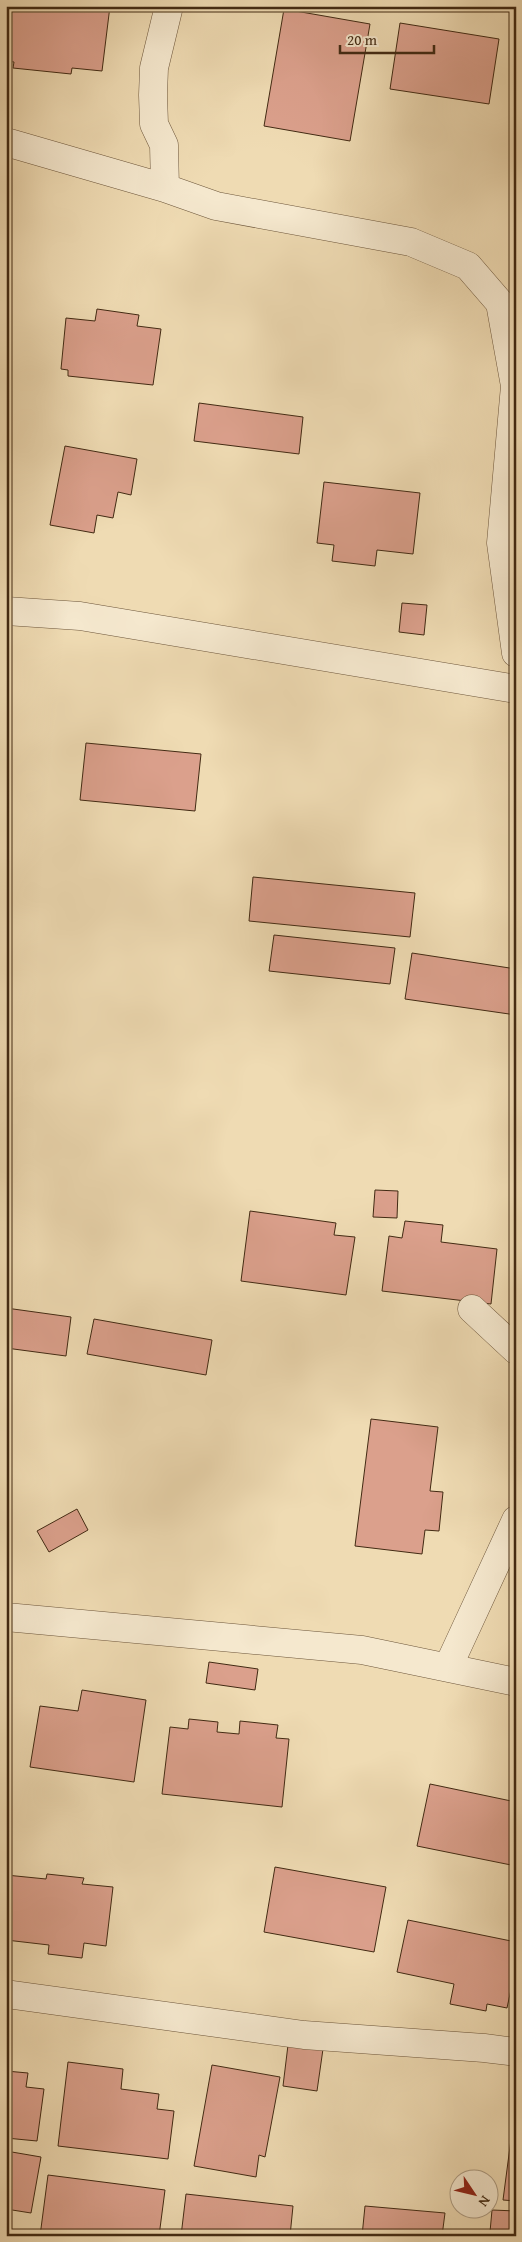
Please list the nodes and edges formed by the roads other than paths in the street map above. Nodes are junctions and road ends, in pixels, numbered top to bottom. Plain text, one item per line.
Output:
1 (168, 6) edge
2 (6, 142) edge
3 (165, 188) junction
4 (6, 611) edge
5 (516, 653) edge
6 (516, 689) edge
7 (472, 1309) dead end
8 (516, 1350) edge
9 (516, 1520) edge
10 (6, 1617) edge
11 (448, 1667) junction
12 (516, 1682) edge
13 (6, 1994) edge
14 (516, 2052) edge

1 - 3 street
2 - 3 street
3 - 5 street
4 - 6 street
7 - 8 street
9 - 11 street
10 - 11 street
11 - 12 street
13 - 14 street

